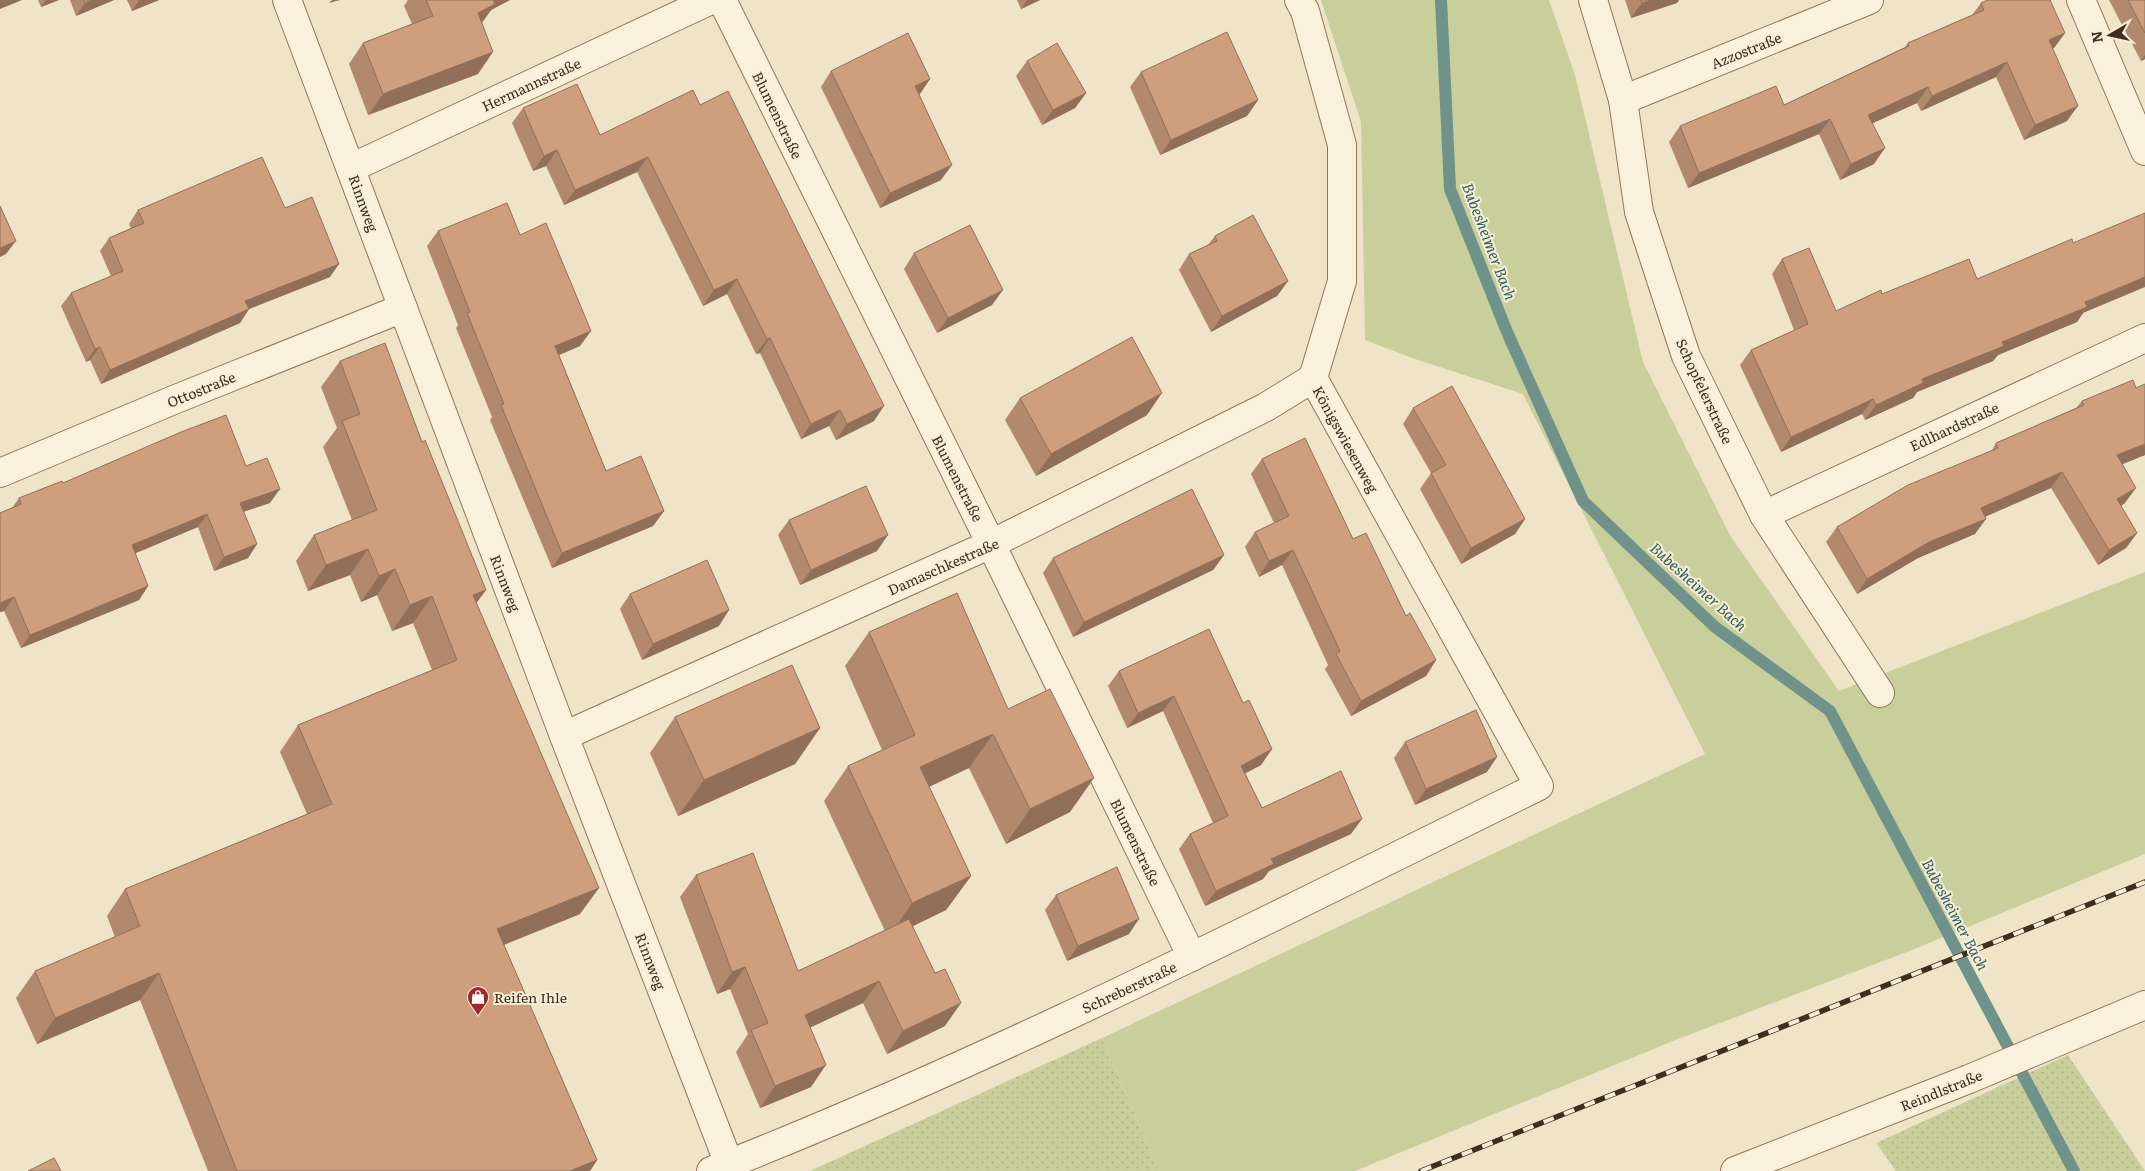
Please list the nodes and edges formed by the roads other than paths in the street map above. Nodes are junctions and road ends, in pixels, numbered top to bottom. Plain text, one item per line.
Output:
1 (286, 0) edge
2 (710, 0) edge
3 (722, 0) edge
4 (1299, 0) edge
5 (1594, 0) edge
6 (1869, 0) edge
7 (2082, 0) edge
8 (1623, 100) junction
9 (2145, 151) edge
10 (351, 168) junction
11 (403, 308) junction
12 (2145, 338) edge
13 (1313, 378) junction
14 (0, 473) edge
15 (1764, 515) junction
16 (991, 544) junction
17 (1880, 693) dead end
18 (564, 736) junction
19 (1539, 786) joint
20 (1192, 958) junction
21 (2145, 1005) edge
22 (720, 1168) edge
23 (1735, 1171) edge

1 - 10 street, Rinnweg
2 - 10 street, Hermannstraße
3 - 16 street, Blumenstraße
4 - 13 street, Königswiesenweg
5 - 8 street, Schopfelerstraße
6 - 8 street, Azzostraße
7 - 9 street
8 - 15 street, Schopfelerstraße
10 - 11 street, Rinnweg
11 - 14 street, Ottostraße
11 - 18 street, Rinnweg
12 - 15 street, Edlhardstraße
13 - 16 street, Damaschkestraße
13 - 19 street, Königswiesenweg
15 - 17 street, Schopfelerstraße
16 - 18 street, Damaschkestraße
16 - 20 street, Blumenstraße
18 - 22 street, Rinnweg
19 - 20 street, Schreberstraße
20 - 22 street, Schreberstraße
21 - 23 street, Reindlstraße

